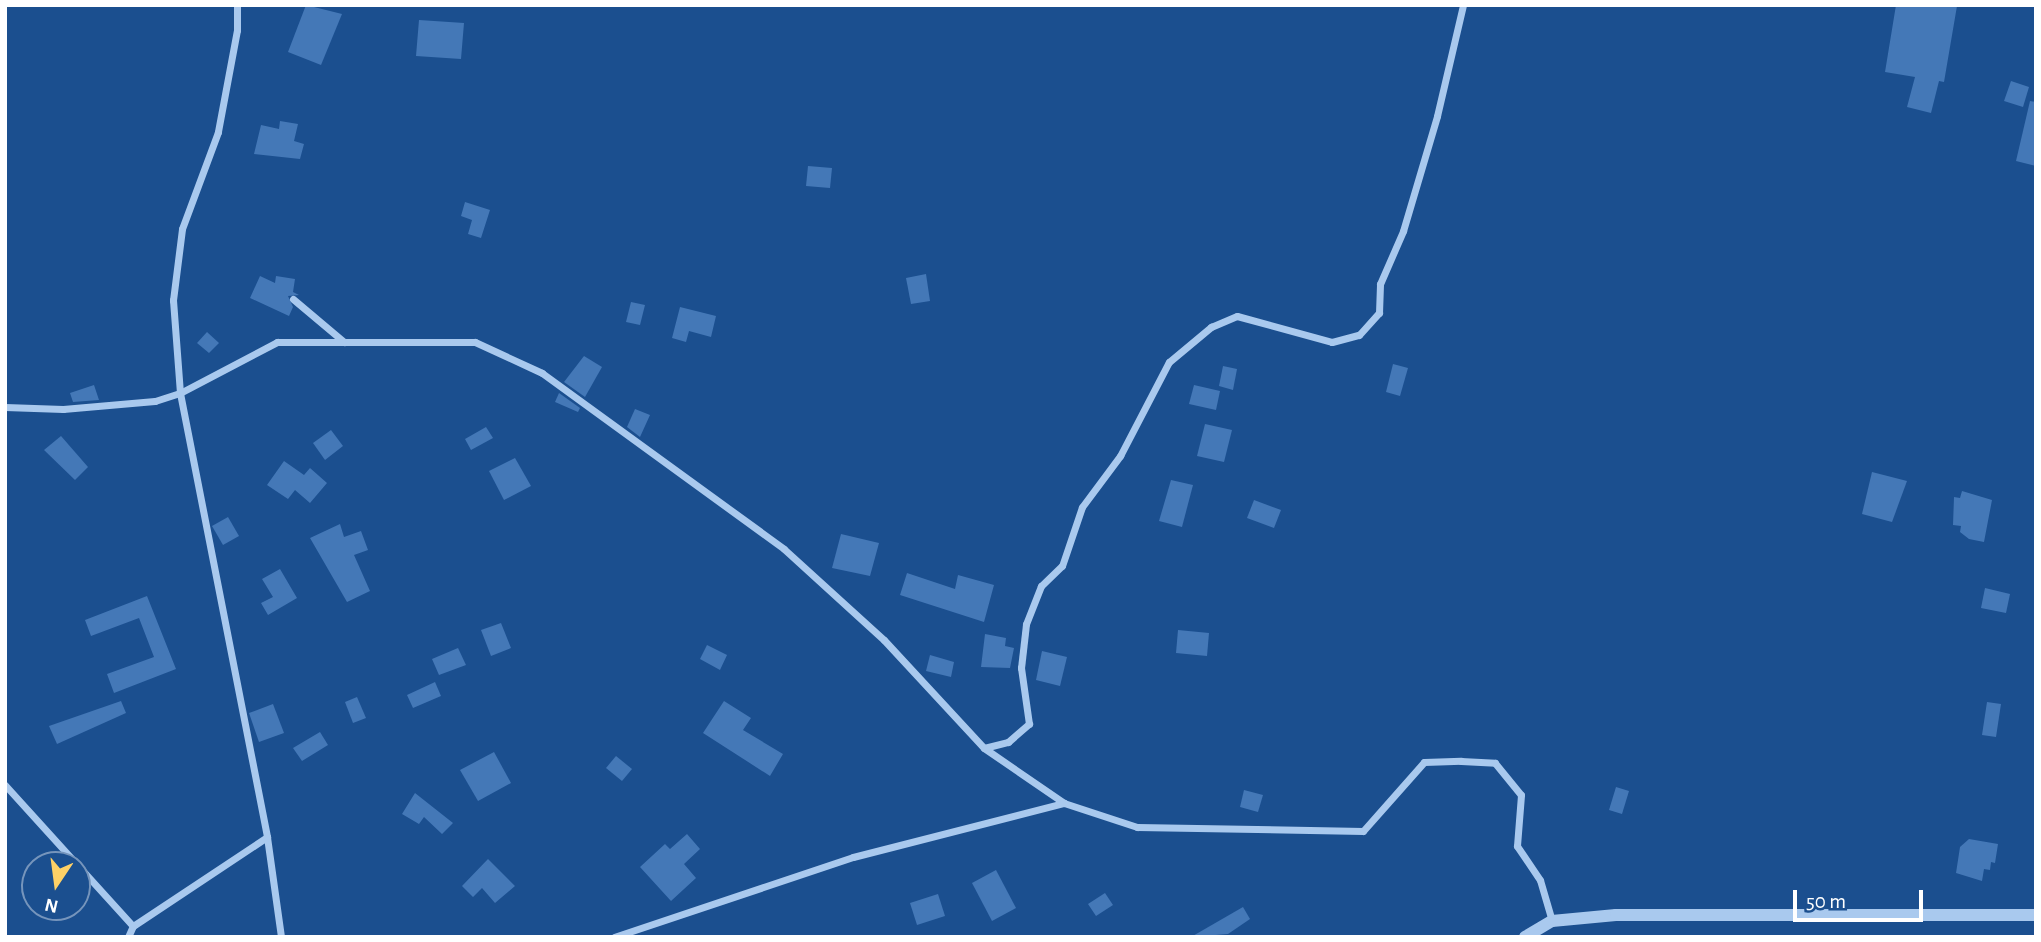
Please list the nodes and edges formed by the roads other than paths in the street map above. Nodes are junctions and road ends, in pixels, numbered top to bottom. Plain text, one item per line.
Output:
1 (237, 5) edge
2 (1463, 5) edge
3 (293, 299) dead end
4 (345, 342) junction
5 (180, 393) junction
6 (5, 407) edge
7 (984, 748) junction
8 (5, 785) edge
9 (1064, 803) junction
10 (267, 837) junction
11 (2036, 915) edge
12 (1552, 921) junction
13 (133, 926) junction
14 (128, 937) edge
15 (281, 937) edge
16 (614, 937) edge
17 (1525, 937) edge

1 - 5 street
2 - 7 street
3 - 4 street
4 - 5 street
4 - 7 street
5 - 6 street
5 - 10 street
7 - 9 street
8 - 13 street
9 - 12 street
9 - 16 street
10 - 13 street
10 - 15 street
11 - 12 street
12 - 17 street
13 - 14 street

